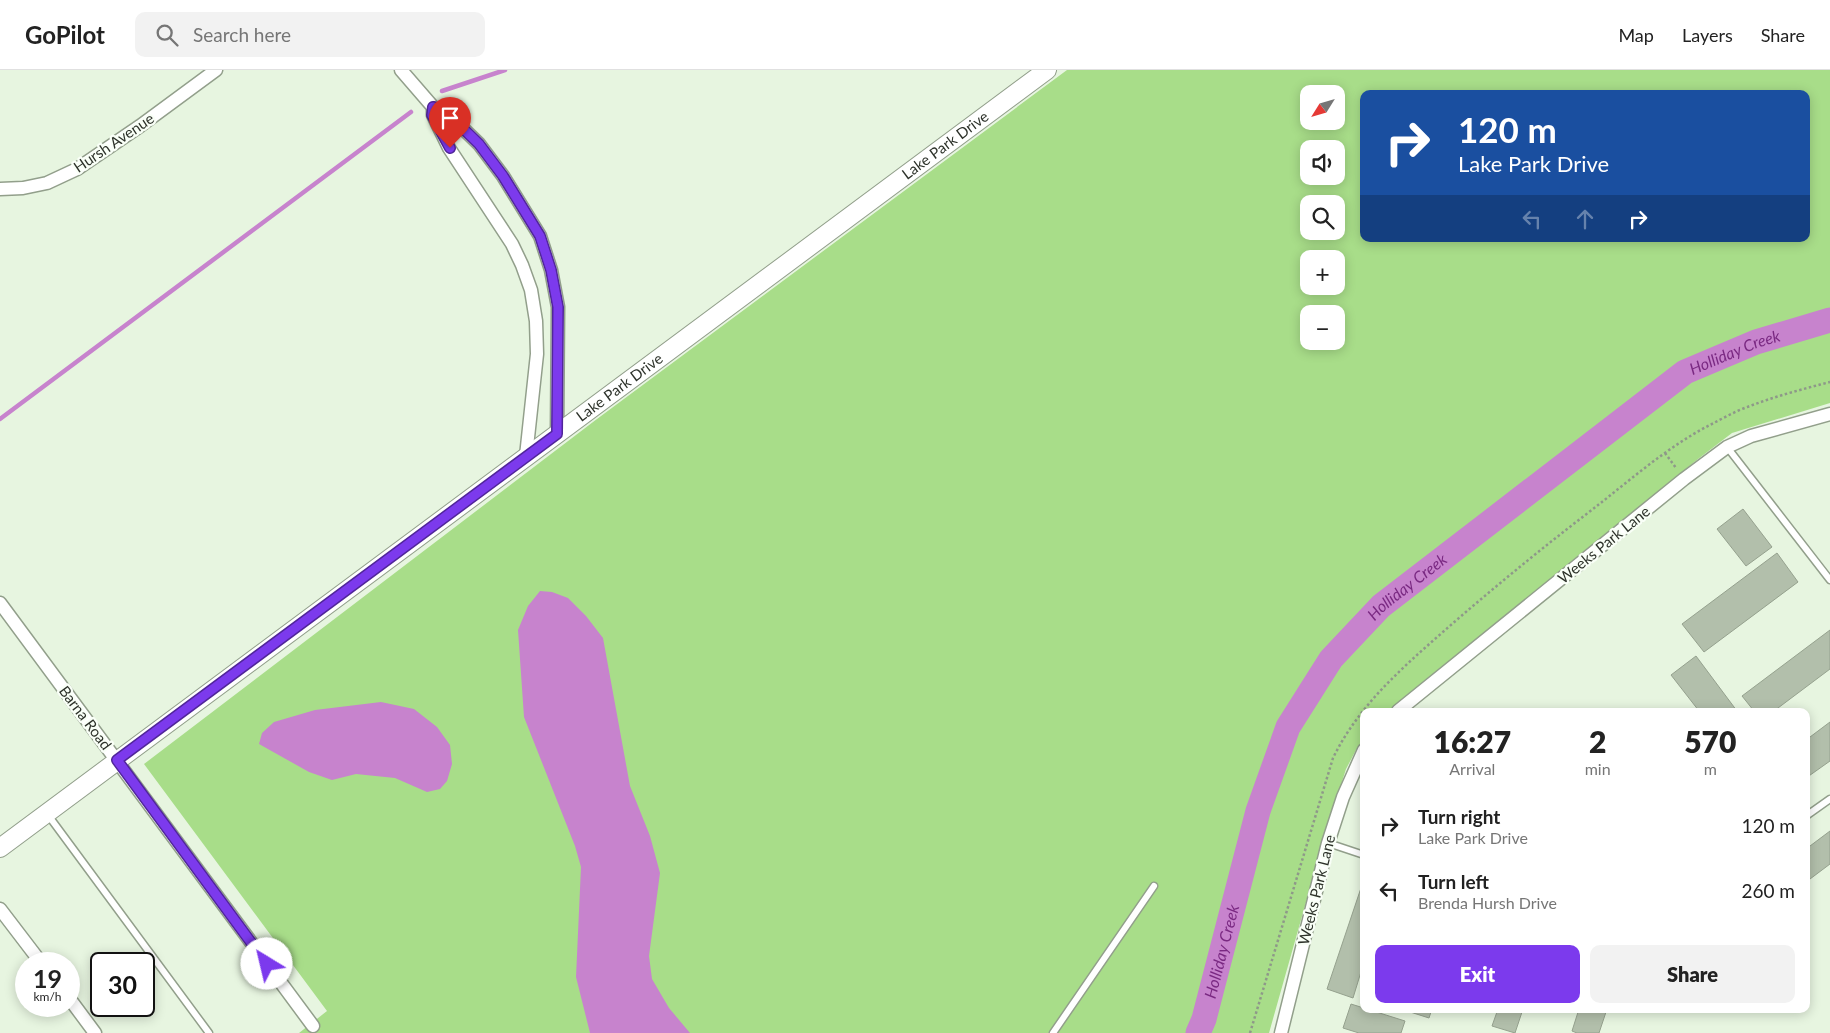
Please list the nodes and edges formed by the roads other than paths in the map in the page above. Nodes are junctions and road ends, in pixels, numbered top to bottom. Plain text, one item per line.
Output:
1 (216, 70) edge
2 (401, 70) edge
3 (1047, 70) edge
4 (433, 107) junction
5 (0, 189) edge
6 (1830, 414) edge
7 (557, 434) junction
8 (1727, 447) junction
9 (526, 456) junction
10 (1830, 580) edge
11 (0, 602) edge
12 (1402, 708) edge
13 (1360, 759) edge
14 (117, 760) junction
15 (1830, 799) edge
16 (46, 813) junction
17 (1810, 813) edge
18 (1328, 843) junction
19 (0, 848) edge
20 (1360, 854) edge
21 (1154, 886) dead end
22 (0, 909) edge
23 (33, 952) edge
24 (80, 1013) edge
25 (313, 1026) dead end
26 (95, 1033) edge
27 (209, 1033) edge
28 (1053, 1033) edge
29 (1281, 1033) edge

1 - 5 street, Hursh Avenue
2 - 4 street
3 - 7 street, Lake Park Drive
4 - 7 street
4 - 9 street
6 - 8 street, Weeks Park Lane
7 - 9 street, Lake Park Drive
8 - 10 lane
8 - 12 street, Weeks Park Lane
9 - 14 street, Lake Park Drive
11 - 14 street, Barna Road
13 - 18 street, Weeks Park Lane
14 - 16 street, Lake Park Drive
14 - 25 street, Barna Road
15 - 17 lane
16 - 19 street, Lake Park Drive
16 - 27 lane
18 - 20 lane
18 - 29 street, Weeks Park Lane
21 - 28 lane
22 - 23 street
24 - 26 street

